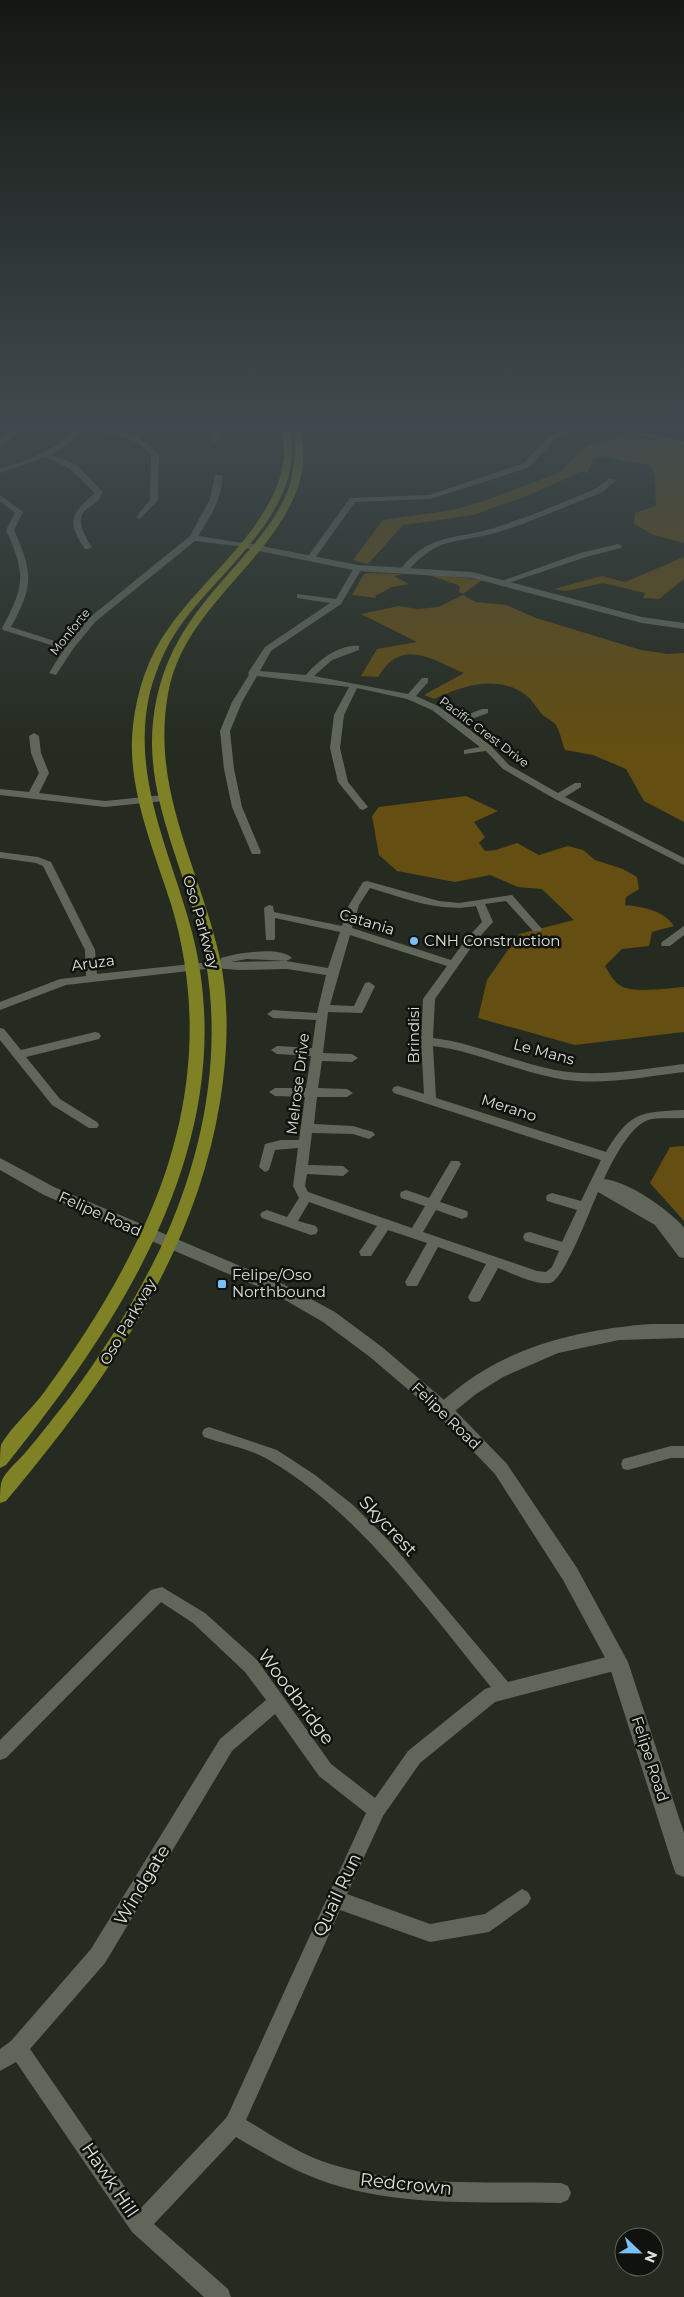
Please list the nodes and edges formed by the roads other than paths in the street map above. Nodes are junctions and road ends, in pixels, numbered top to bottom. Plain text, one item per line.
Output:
1 (11, 532) edge
2 (80, 532) edge
3 (197, 532) edge
4 (252, 532) edge
5 (268, 532) edge
6 (329, 532) edge
7 (478, 532) edge
8 (193, 538) junction
9 (242, 545) junction
10 (618, 546) dead end
11 (88, 547) dead end
12 (256, 547) junction
13 (310, 558) junction
14 (358, 568) junction
15 (404, 571) junction
16 (502, 582) junction
17 (300, 596) dead end
18 (338, 602) junction
19 (684, 626) edge
20 (69, 648) junction
21 (356, 648) dead end
22 (53, 673) dead end
23 (252, 673) junction
24 (308, 678) junction
25 (425, 680) dead end
26 (354, 685) junction
27 (410, 697) junction
28 (485, 711) dead end
29 (454, 723) junction
30 (34, 736) dead end
31 (488, 748) junction
32 (467, 752) dead end
33 (578, 785) dead end
34 (0, 792) edge
35 (33, 795) junction
36 (558, 797) junction
37 (164, 798) junction
38 (143, 800) junction
39 (364, 806) dead end
40 (256, 852) dead end
41 (0, 855) edge
42 (684, 862) edge
43 (479, 902) junction
44 (537, 929) dead end
45 (684, 929) edge
46 (347, 930) junction
47 (270, 938) dead end
48 (666, 944) dead end
49 (215, 964) junction
50 (454, 965) junction
51 (194, 966) junction
52 (333, 969) junction
53 (92, 978) junction
54 (369, 986) dead end
55 (0, 1006) edge
56 (322, 1012) junction
57 (273, 1014) dead end
58 (0, 1032) edge
59 (95, 1036) dead end
60 (427, 1041) junction
61 (278, 1050) dead end
62 (318, 1054) junction
63 (18, 1056) junction
64 (352, 1058) dead end
65 (684, 1068) edge
66 (398, 1090) dead end
67 (275, 1092) dead end
68 (312, 1092) junction
69 (347, 1093) dead end
70 (430, 1100) junction
71 (684, 1114) edge
72 (93, 1125) dead end
73 (307, 1128) junction
74 (370, 1135) dead end
75 (306, 1144) junction
76 (610, 1158) junction
77 (0, 1163) edge
78 (455, 1164) dead end
79 (265, 1167) dead end
80 (302, 1169) junction
81 (343, 1171) dead end
82 (597, 1182) junction
83 (406, 1195) dead end
84 (306, 1197) junction
85 (552, 1198) dead end
86 (434, 1204) junction
87 (584, 1208) junction
88 (462, 1214) dead end
89 (266, 1215) dead end
90 (663, 1220) junction
91 (290, 1223) junction
92 (385, 1224) junction
93 (311, 1230) dead end
94 (148, 1235) junction
95 (415, 1235) junction
96 (530, 1237) dead end
97 (684, 1237) edge
98 (434, 1241) junction
99 (172, 1244) junction
100 (567, 1249) junction
101 (366, 1252) dead end
102 (684, 1253) edge
103 (494, 1262) junction
104 (412, 1282) dead end
105 (475, 1297) dead end
106 (684, 1330) edge
107 (444, 1410) junction
108 (208, 1433) dead end
109 (684, 1452) edge
110 (0, 1460) edge
111 (628, 1464) dead end
112 (0, 1495) edge
113 (618, 1662) junction
114 (505, 1691) junction
115 (275, 1703) junction
116 (0, 1752) edge
117 (377, 1810) junction
118 (684, 1866) edge
119 (522, 1898) dead end
120 (335, 1899) junction
121 (18, 2048) junction
122 (0, 2062) edge
123 (234, 2124) junction
124 (560, 2193) dead end
125 (139, 2225) junction
126 (220, 2297) edge

1 - 20 street
2 - 11 street
3 - 8 street, Monforte
4 - 9 main road, Oso Parkway
5 - 12 main road, Oso Parkway
6 - 13 street
7 - 15 street
8 - 9 street
8 - 20 street, Monforte
9 - 12 street
9 - 38 main road, Oso Parkway
10 - 16 street
12 - 13 street
12 - 37 main road, Oso Parkway
13 - 14 street
14 - 15 street
14 - 18 street
15 - 16 street
16 - 19 street
17 - 18 street
18 - 23 street
20 - 22 street, Monforte
21 - 24 street
23 - 24 street, Pacific Crest Drive
23 - 40 street
24 - 26 street, Pacific Crest Drive
25 - 27 street
26 - 27 street, Pacific Crest Drive
26 - 39 street
27 - 29 street, Pacific Crest Drive
28 - 29 street
29 - 31 street, Pacific Crest Drive
30 - 35 street
31 - 32 street
31 - 36 street, Pacific Crest Drive
33 - 36 street
34 - 35 street
35 - 38 street
36 - 42 street, Pacific Crest Drive
37 - 38 street
37 - 49 main road, Oso Parkway
38 - 51 main road, Oso Parkway
41 - 53 street
43 - 44 street
43 - 46 street, Melrose Drive
43 - 50 street, Brindisi
45 - 48 street
46 - 47 street, Catania
46 - 50 street, Catania
46 - 52 street, Melrose Drive
49 - 51 street, Aruza
49 - 52 street, Aruza
49 - 99 main road, Oso Parkway
50 - 60 street, Brindisi
51 - 53 street, Aruza
51 - 94 main road, Oso Parkway
52 - 56 street, Melrose Drive
53 - 55 street, Aruza
54 - 56 street
56 - 57 street
56 - 62 street, Melrose Drive
58 - 63 street
59 - 63 street
60 - 65 street, Le Mans
60 - 70 street, Brindisi
61 - 62 street
62 - 64 street
62 - 68 street, Melrose Drive
63 - 72 street
66 - 70 street, Merano
67 - 68 street
68 - 69 street
68 - 73 street, Melrose Drive
70 - 76 street, Merano
71 - 76 street
73 - 74 street
73 - 75 street, Melrose Drive
75 - 79 street
75 - 80 street, Melrose Drive
76 - 82 street
77 - 94 street, Felipe Road
78 - 86 street
80 - 81 street
80 - 84 street, Melrose Drive
82 - 87 street
82 - 90 street
83 - 86 street
84 - 91 street
84 - 92 street
85 - 87 street
86 - 88 street
86 - 95 street
87 - 100 street
89 - 91 street
90 - 97 street
90 - 102 street
91 - 93 street
92 - 95 street
92 - 101 street
94 - 99 street, Felipe Road
94 - 110 main road, Oso Parkway
95 - 98 street
96 - 100 street
98 - 103 street
98 - 104 street
99 - 107 street, Felipe Road
99 - 112 main road, Oso Parkway
100 - 103 street
103 - 105 street
106 - 107 street
107 - 113 street, Felipe Road
108 - 114 street, Skycrest
109 - 111 street
113 - 114 street, Quail Run
113 - 118 street, Felipe Road
114 - 117 street, Quail Run
115 - 116 street, Woodbridge
115 - 117 street, Woodbridge
115 - 121 street, Windgate
117 - 120 street, Quail Run
119 - 120 street
120 - 123 street, Quail Run
121 - 122 street, Windgate
121 - 125 street, Hawk Hill
123 - 124 street, Redcrown
123 - 125 street, Quail Run
125 - 126 street, Hawk Hill

